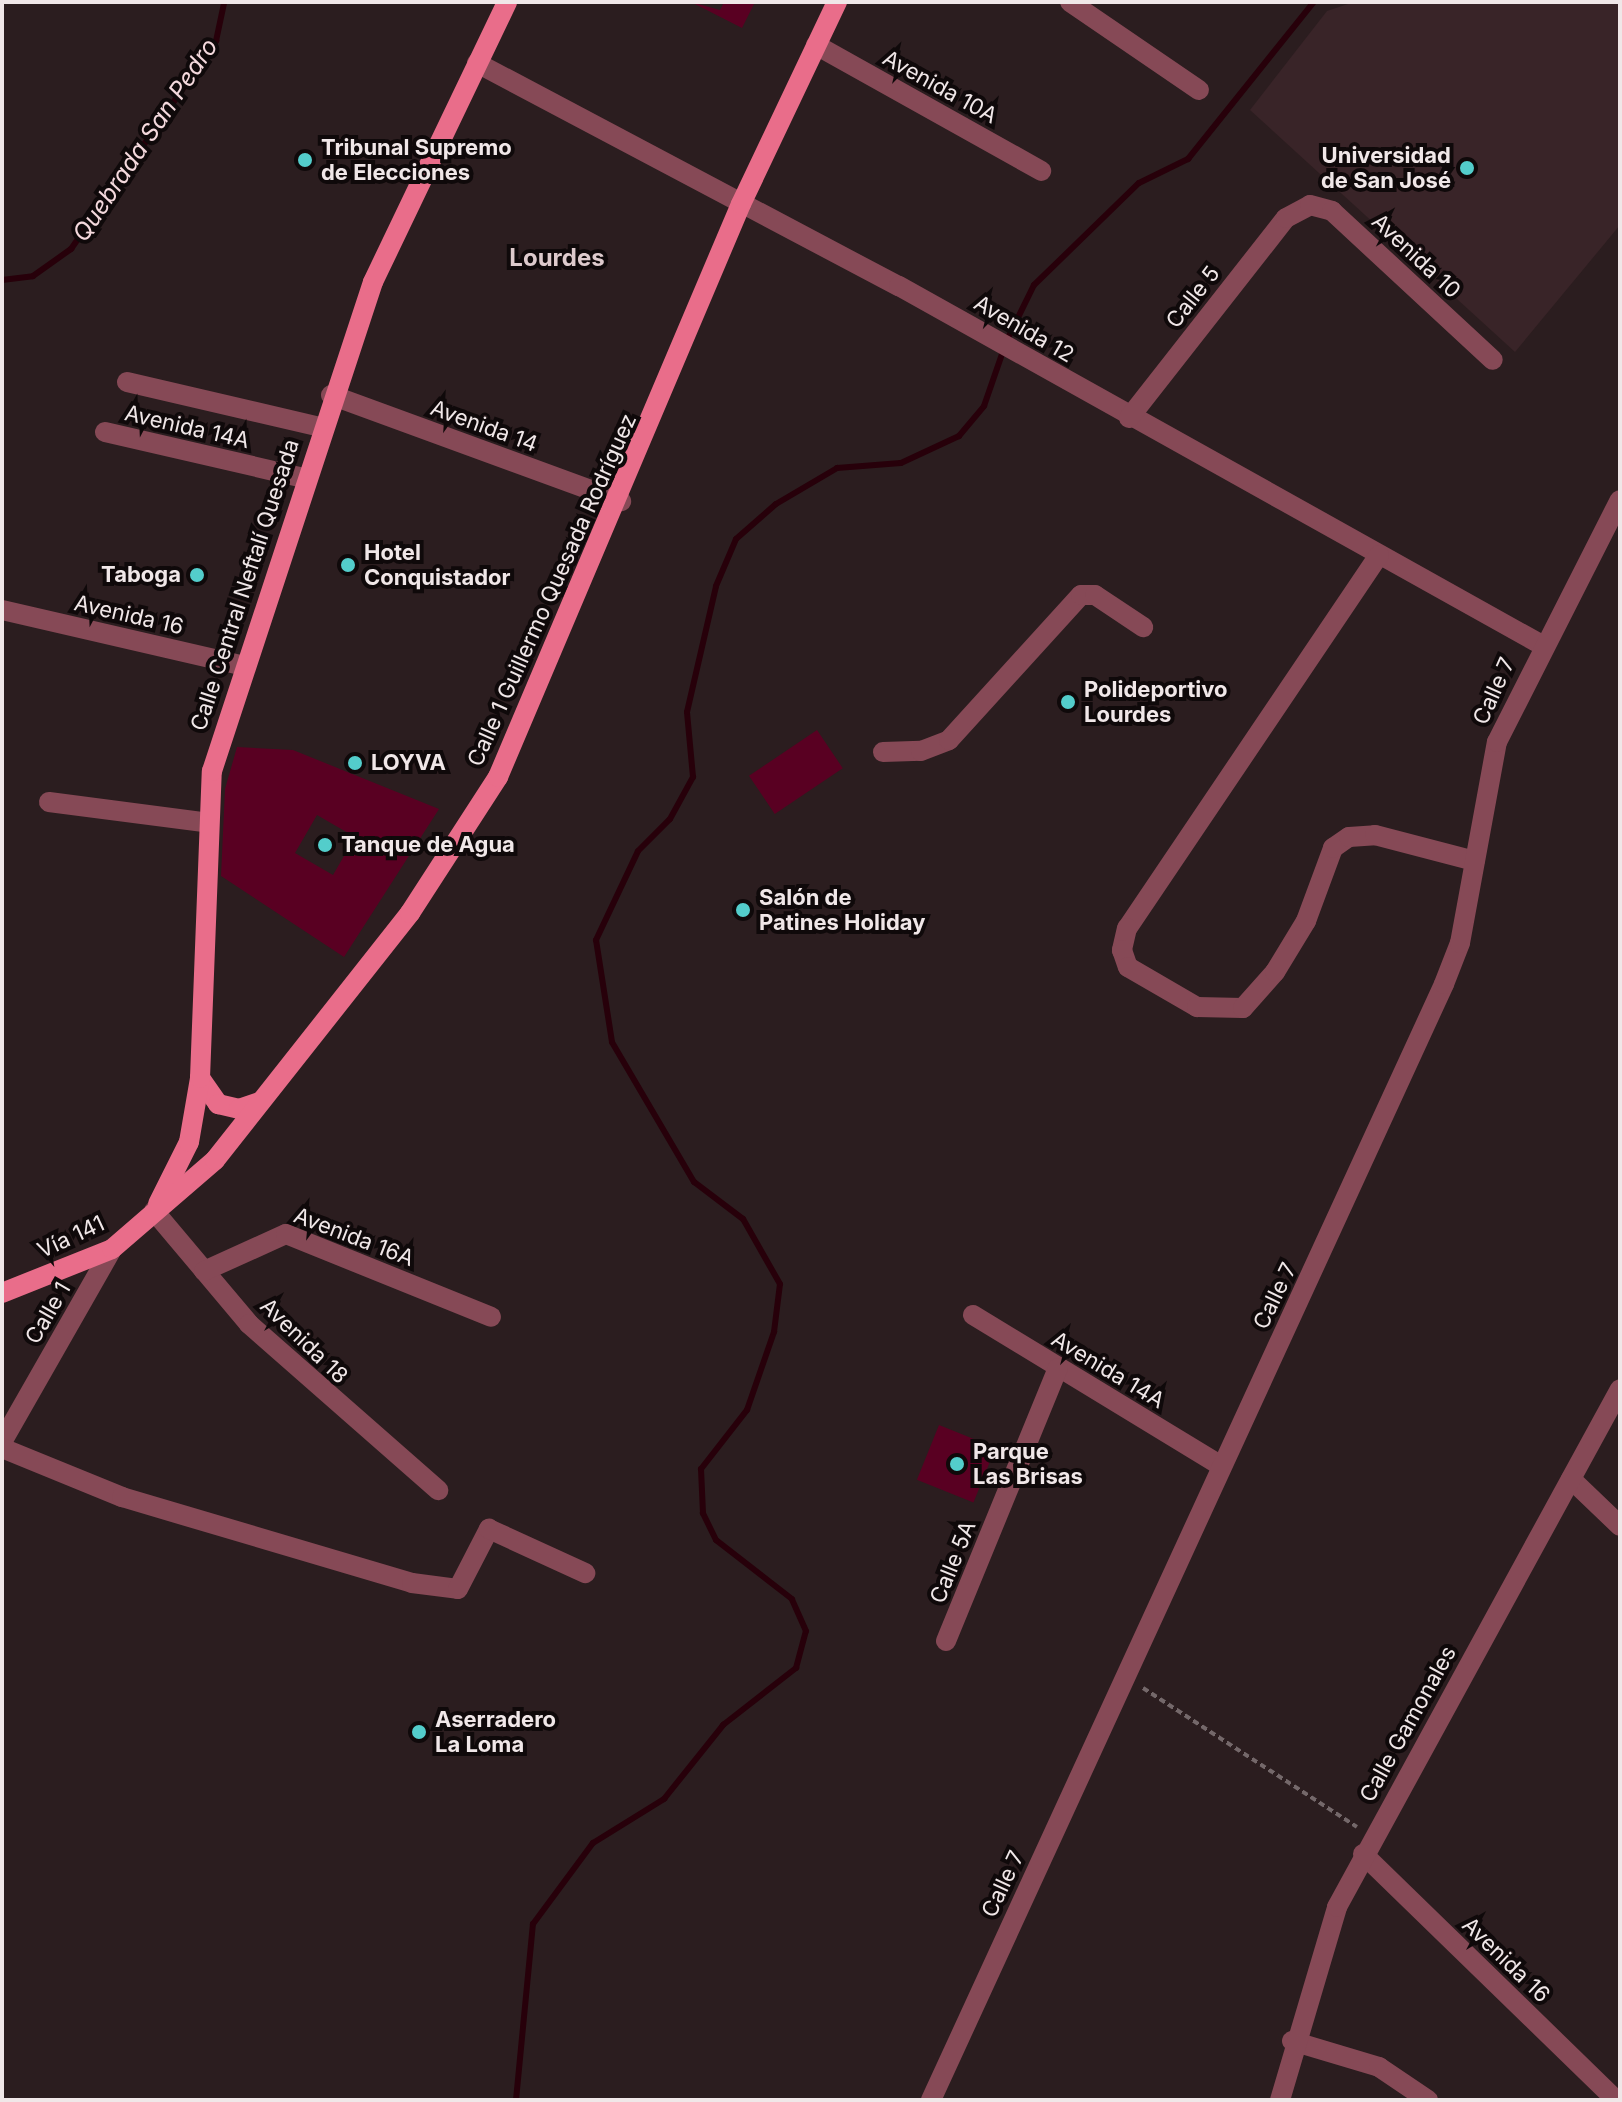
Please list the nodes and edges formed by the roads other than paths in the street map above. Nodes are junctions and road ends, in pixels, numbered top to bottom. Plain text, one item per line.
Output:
1 (507, 2) edge
2 (837, 2) edge
3 (1070, 2) edge
4 (816, 45) junction
5 (477, 63) junction
6 (1199, 90) dead end
7 (1041, 171) dead end
8 (741, 204) junction
9 (1298, 209) joint
10 (1493, 360) dead end
11 (127, 382) dead end
12 (331, 395) junction
13 (1129, 418) junction
14 (320, 427) junction
15 (105, 432) dead end
16 (304, 478) junction
17 (1620, 500) edge
18 (621, 501) junction
19 (1379, 555) junction
20 (2, 610) edge
21 (1143, 627) dead end
22 (1542, 645) junction
23 (245, 666) junction
24 (883, 752) dead end
25 (49, 802) dead end
26 (204, 822) junction
27 (1475, 861) junction
28 (200, 1078) junction
29 (259, 1102) junction
30 (154, 1211) junction
31 (112, 1249) junction
32 (204, 1271) junction
33 (2, 1293) edge
34 (973, 1315) dead end
35 (491, 1317) dead end
36 (1058, 1368) junction
37 (1620, 1389) edge
38 (2, 1445) edge
39 (1220, 1465) junction
40 (1571, 1479) junction
41 (438, 1490) dead end
42 (1620, 1526) edge
43 (585, 1573) dead end
44 (946, 1641) dead end
45 (1368, 1845) junction
46 (1292, 2041) junction
47 (931, 2100) edge
48 (1280, 2100) edge
49 (1428, 2100) edge
50 (1616, 2100) edge

1 - 5 main road, Calle Central Neftalí Quesada
2 - 4 main road, Calle 1 Guillermo Quesada Rodríguez
3 - 6 street
4 - 7 street, Avenida 10A
4 - 8 main road, Calle 1 Guillermo Quesada Rodríguez
5 - 8 street, Avenida 12
5 - 12 main road, Calle Central Neftalí Quesada
8 - 13 street, Avenida 12
8 - 18 main road, Calle 1 Guillermo Quesada Rodríguez
9 - 10 street, Avenida 10
9 - 13 street, Calle 5
11 - 14 street
12 - 14 main road, Calle Central Neftalí Quesada
12 - 18 street, Avenida 14
13 - 19 street, Avenida 12
14 - 16 main road, Calle Central Neftalí Quesada
15 - 16 street, Avenida 14A
16 - 23 main road, Calle Central Neftalí Quesada
17 - 22 street, Calle 7
18 - 29 main road, Calle 1 Guillermo Quesada Rodríguez
19 - 22 street, Avenida 12
19 - 27 street
20 - 23 street, Avenida 16
21 - 24 street
22 - 27 street, Calle 7
23 - 26 main road, Calle Central Neftalí Quesada
25 - 26 street
26 - 28 main road, Calle Central Neftalí Quesada
27 - 39 street, Calle 7
28 - 29 main road
28 - 30 main road, Calle Central Neftalí Quesada
29 - 30 main road, Calle 1 Guillermo Quesada Rodríguez
30 - 31 main road, Vía 141
30 - 32 street, Avenida 18
31 - 33 main road, Vía 141
31 - 38 street, Calle 1
32 - 35 street, Avenida 16A
32 - 41 street, Avenida 18
34 - 36 street, Avenida 14A
36 - 39 street, Avenida 14A
36 - 44 street, Calle 5A
37 - 40 street, Calle Gamonales
38 - 43 street
39 - 47 street, Calle 7
40 - 42 street
40 - 45 street, Calle Gamonales
45 - 46 street, Calle Gamonales
45 - 50 street, Avenida 16
46 - 48 street, Calle Gamonales
46 - 49 street

